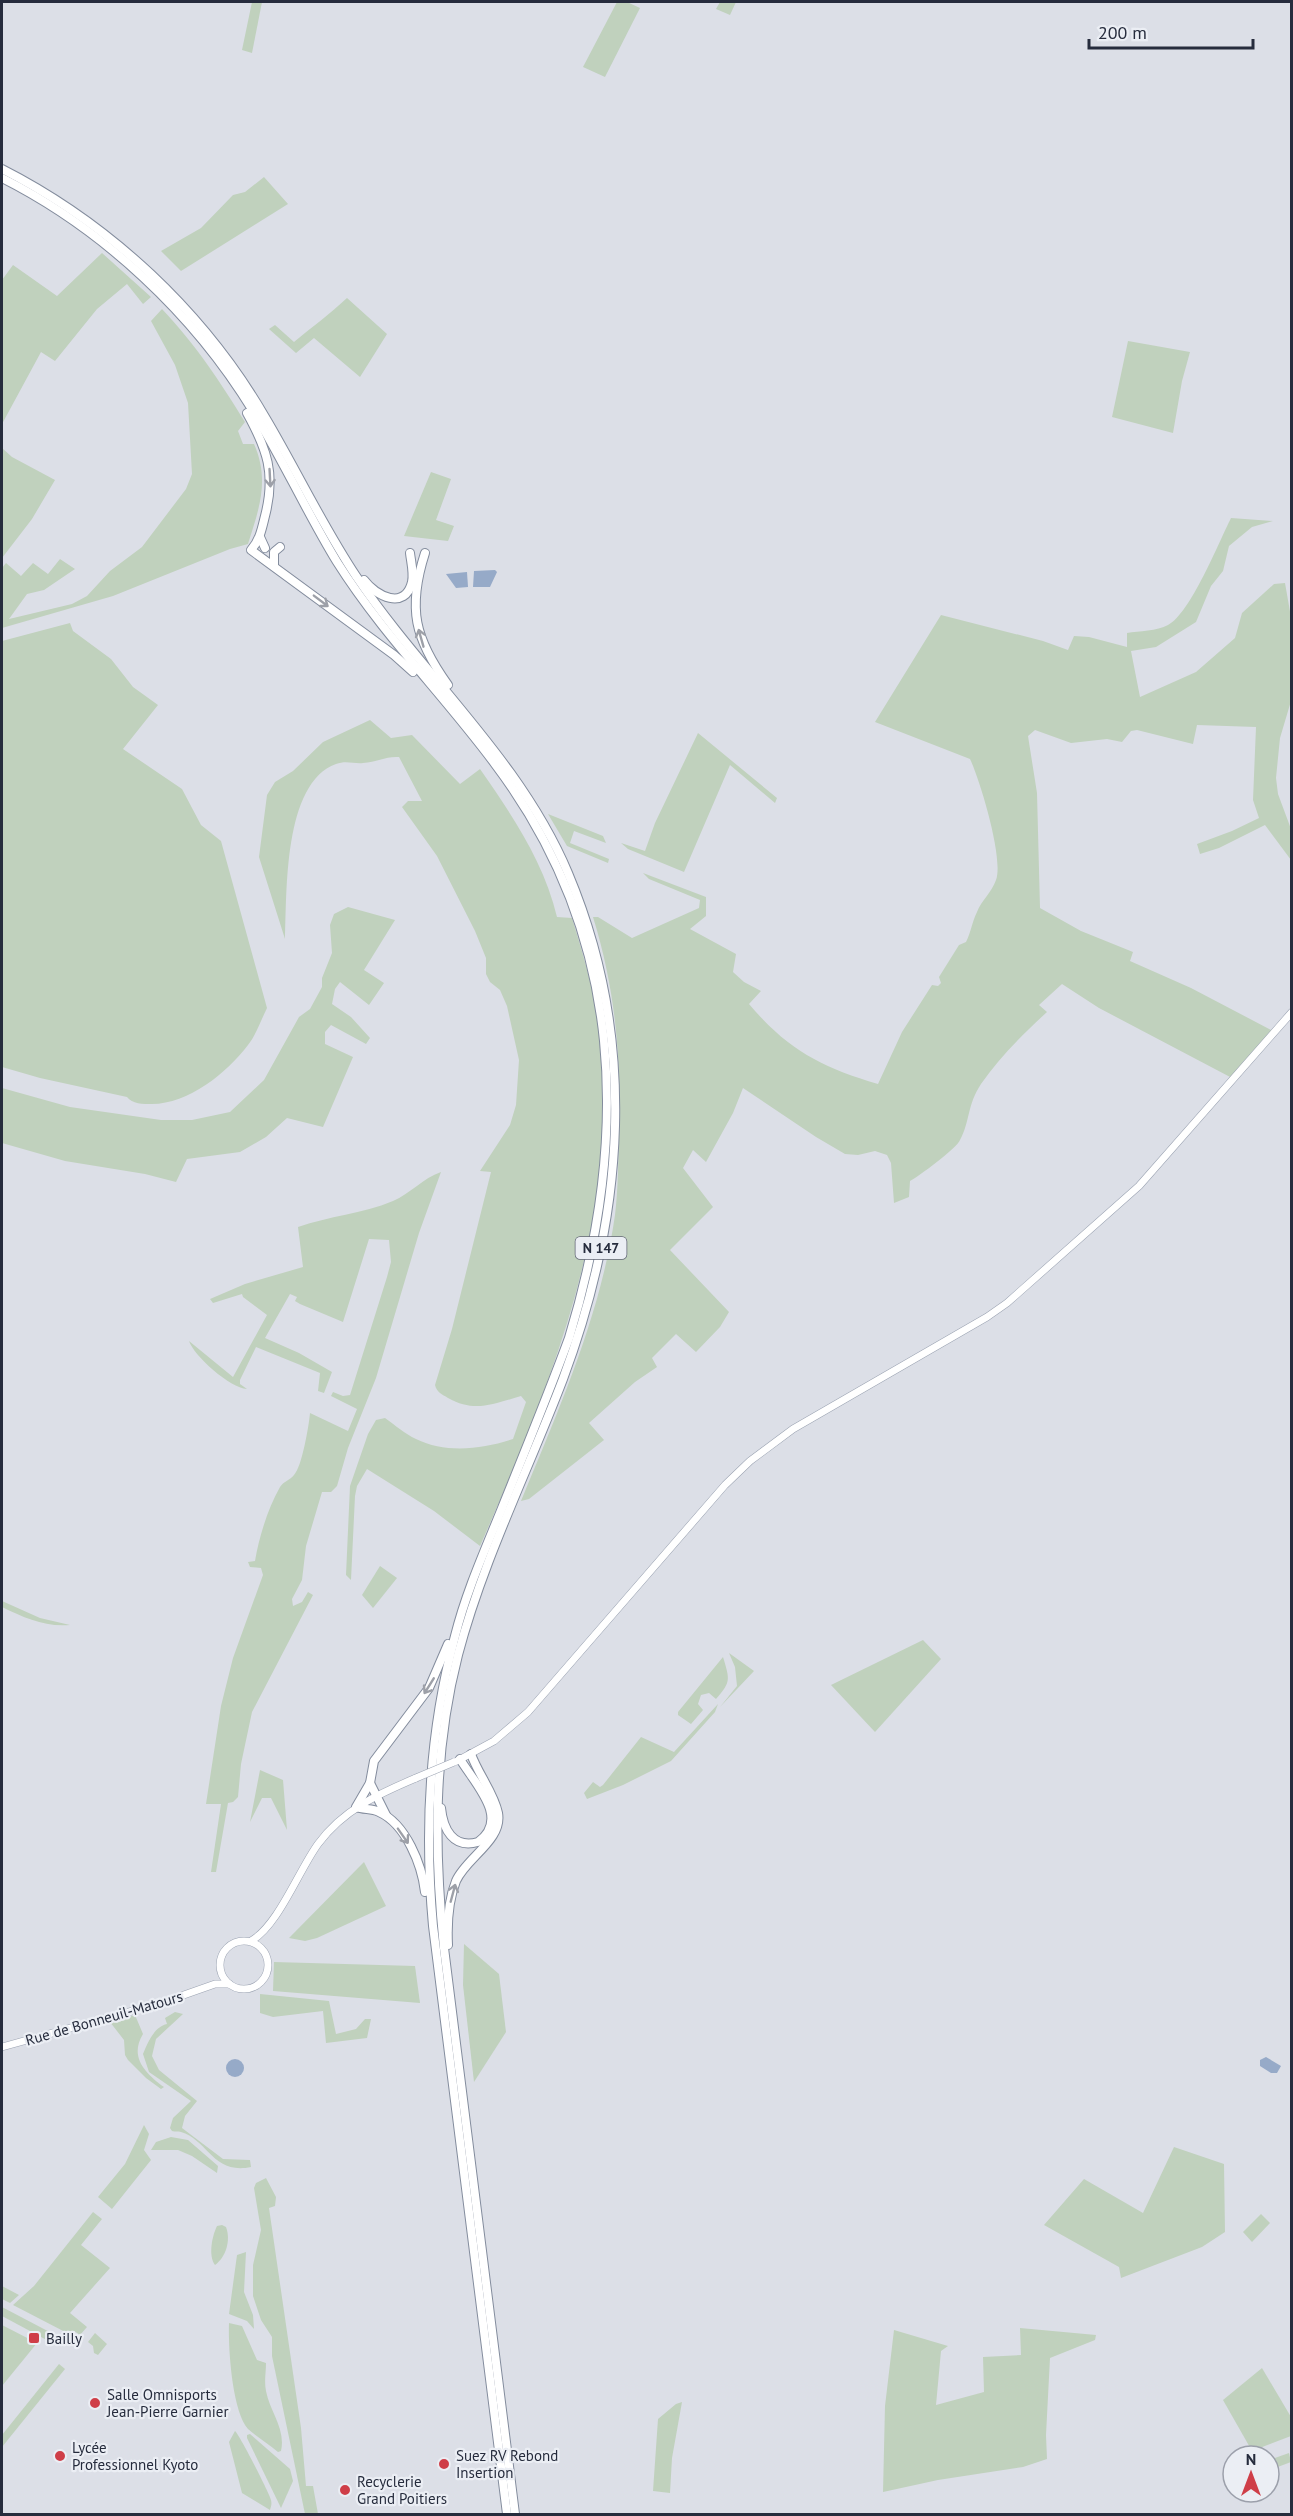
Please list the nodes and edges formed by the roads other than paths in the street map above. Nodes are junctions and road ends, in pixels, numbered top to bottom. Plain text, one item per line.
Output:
1 (2, 169) edge
2 (2, 178) edge
3 (210, 350) junction
4 (319, 514) junction
5 (260, 537) junction
6 (279, 547) dead end
7 (265, 548) dead end
8 (410, 553) dead end
9 (425, 554) dead end
10 (274, 566) junction
11 (471, 734) junction
12 (499, 756) junction
13 (1292, 1012) edge
14 (455, 1634) junction
15 (441, 1752) junction
16 (471, 1754) junction
17 (457, 1760) junction
18 (370, 1783) junction
19 (375, 1795) junction
20 (356, 1807) junction
21 (390, 1818) junction
22 (271, 1922) junction
23 (433, 1926) junction
24 (251, 1941) junction
25 (263, 1950) junction
26 (220, 1968) junction
27 (447, 1972) junction
28 (229, 1984) junction
29 (206, 1987) junction
30 (2, 2047) edge
31 (507, 2514) edge
32 (515, 2514) edge

1 - 4 highway, N 147
2 - 3 highway, N 147
3 -> 5 highway
3 - 11 highway, N 147
4 - 8 highway
4 - 12 highway, N 147
5 - 7 highway
5 - 10 highway
6 - 10 highway
12 -> 9 highway
10 -> 11 highway
11 - 14 highway, N 147
12 - 15 highway, N 147
13 - 16 main road
14 -> 18 highway
14 - 23 highway, N 147
15 - 17 highway
15 - 27 highway, N 147
16 - 17 main road
27 -> 16 highway
17 - 19 main road, bridge
18 - 19 highway
18 - 20 highway
19 - 20 main road
19 - 21 highway
20 - 21 highway
20 - 22 main road
21 -> 23 highway
22 - 24 main road
22 - 25 main road
23 - 31 highway, N 147
24 - 25 main road
24 - 26 main road
25 - 28 main road
26 - 28 main road
26 - 29 main road
27 - 32 highway, N 147
28 - 29 main road, Rue de Bonneuil-Matours
29 - 30 main road, Rue de Bonneuil-Matours

